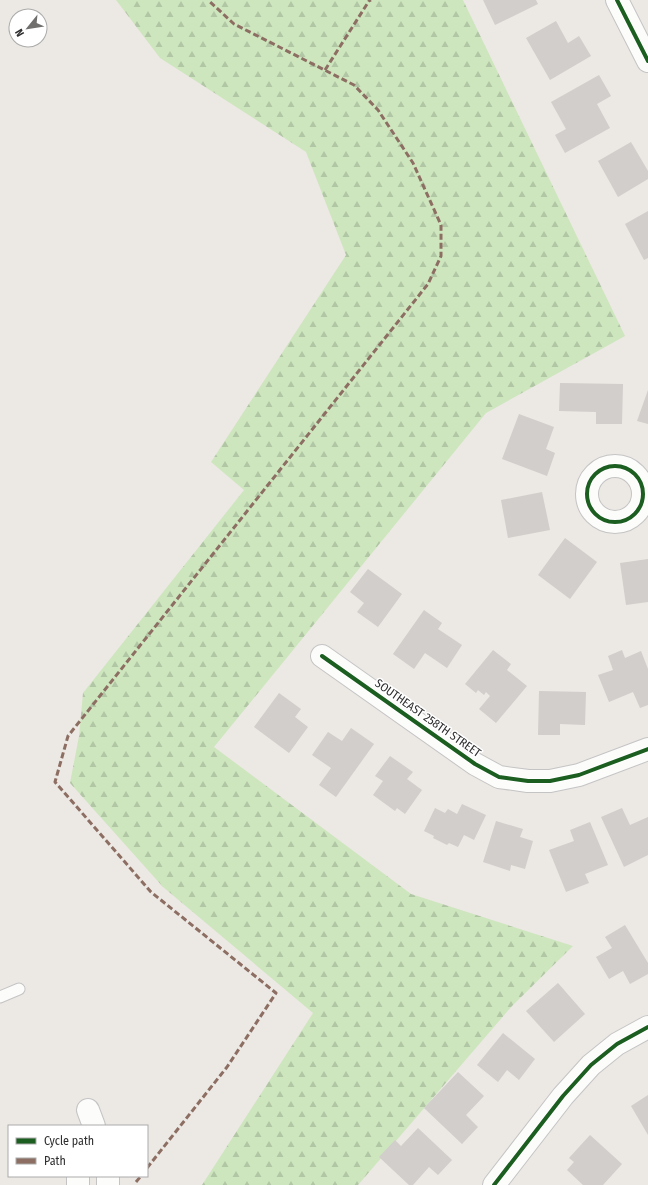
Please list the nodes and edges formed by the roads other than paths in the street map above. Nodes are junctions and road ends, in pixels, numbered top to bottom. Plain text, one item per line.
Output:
1 (617, 0) edge
2 (648, 61) edge
3 (322, 656) dead end
4 (648, 749) edge
5 (18, 989) dead end
6 (0, 997) edge
7 (648, 1027) edge
8 (86, 1125) edge
9 (94, 1125) edge
10 (494, 1185) edge

1 - 2 street
3 - 4 street, SOUTHEAST 258TH STREET
5 - 6 lane
7 - 10 street
8 - 9 street

